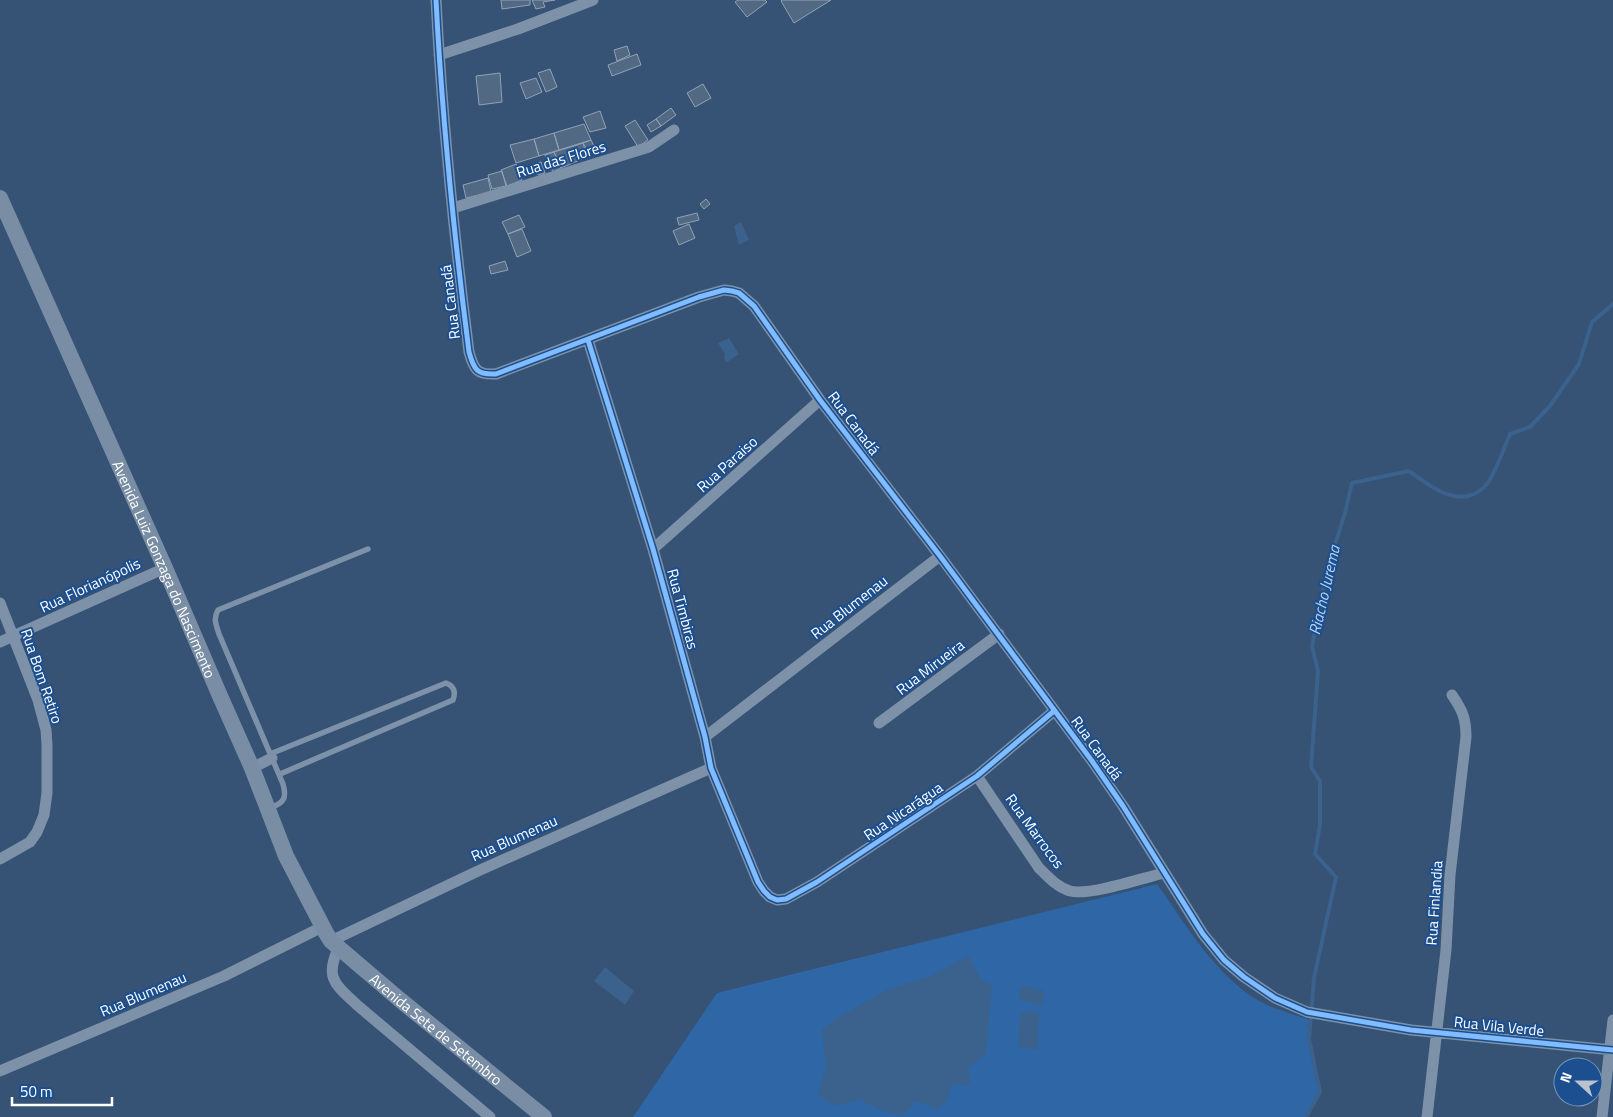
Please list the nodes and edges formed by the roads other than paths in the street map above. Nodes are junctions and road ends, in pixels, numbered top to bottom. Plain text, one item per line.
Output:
1 (436, 0) edge
2 (593, 0) edge
3 (439, 55) junction
4 (674, 130) dead end
5 (0, 198) edge
6 (452, 208) junction
7 (588, 340) junction
8 (820, 400) junction
9 (368, 549) dead end
10 (653, 549) junction
11 (940, 556) junction
12 (165, 568) junction
13 (0, 603) edge
14 (998, 634) junction
15 (14, 636) junction
16 (0, 642) edge
17 (1452, 695) dead end
18 (1054, 711) junction
19 (879, 723) dead end
20 (705, 737) junction
21 (271, 756) junction
22 (252, 768) junction
23 (712, 768) junction
24 (280, 774) junction
25 (977, 776) junction
26 (268, 809) junction
27 (0, 860) edge
28 (1164, 873) junction
29 (758, 882) joint
30 (331, 938) junction
31 (1613, 1020) edge
32 (1383, 1026) joint
33 (1437, 1033) junction
34 (1612, 1050) edge
35 (0, 1071) edge
36 (490, 1117) edge
37 (544, 1117) edge
38 (1427, 1117) edge
39 (1602, 1117) edge

1 - 3 street, Rua Canadá
2 - 3 street
3 - 6 street, Rua Canadá
4 - 6 street, Rua das Flores
5 - 12 main road, Avenida Luiz Gonzaga do Nascimento
6 - 7 street, Rua Canadá
7 - 8 street, Rua Canadá
7 - 10 street, Rua Timbiras
8 - 10 street, Rua Paraiso
8 - 11 street, Rua Canadá
9 - 21 lane
10 - 20 street, Rua Timbiras
11 - 14 street, Rua Canadá
11 - 20 street, Rua Blumenau
12 - 15 street, Rua Florianópolis
12 - 22 main road, Avenida Luiz Gonzaga do Nascimento
13 - 15 street, Rua Bom Retiro
14 - 18 street, Rua Canadá
14 - 19 street, Rua Mirueira
15 - 16 street, Rua Florianópolis
15 - 27 street, Rua Bom Retiro
17 - 33 street, Rua Finlandia
18 - 25 street, Rua Nicarágua
18 - 28 street, Rua Canadá
20 - 23 street, Rua Timbiras
21 - 22 street
21 - 24 lane
21 - 24 lane
22 - 26 main road, Avenida Luiz Gonzaga do Nascimento
23 - 29 street, Rua Timbiras
23 - 30 street, Rua Blumenau
24 - 26 lane
25 - 28 street, Rua Marrocos
25 - 29 street, Rua Nicarágua
26 - 30 main road, Avenida Luiz Gonzaga do Nascimento
28 - 32 street, Rua Canadá
30 - 35 street, Rua Blumenau
30 - 36 street
30 - 37 main road, Avenida Sete de Setembro
31 - 34 street
32 - 33 street, Rua Vila Verde
33 - 34 street, Rua Vila Verde
33 - 38 street, Rua Finlandia
34 - 39 street

